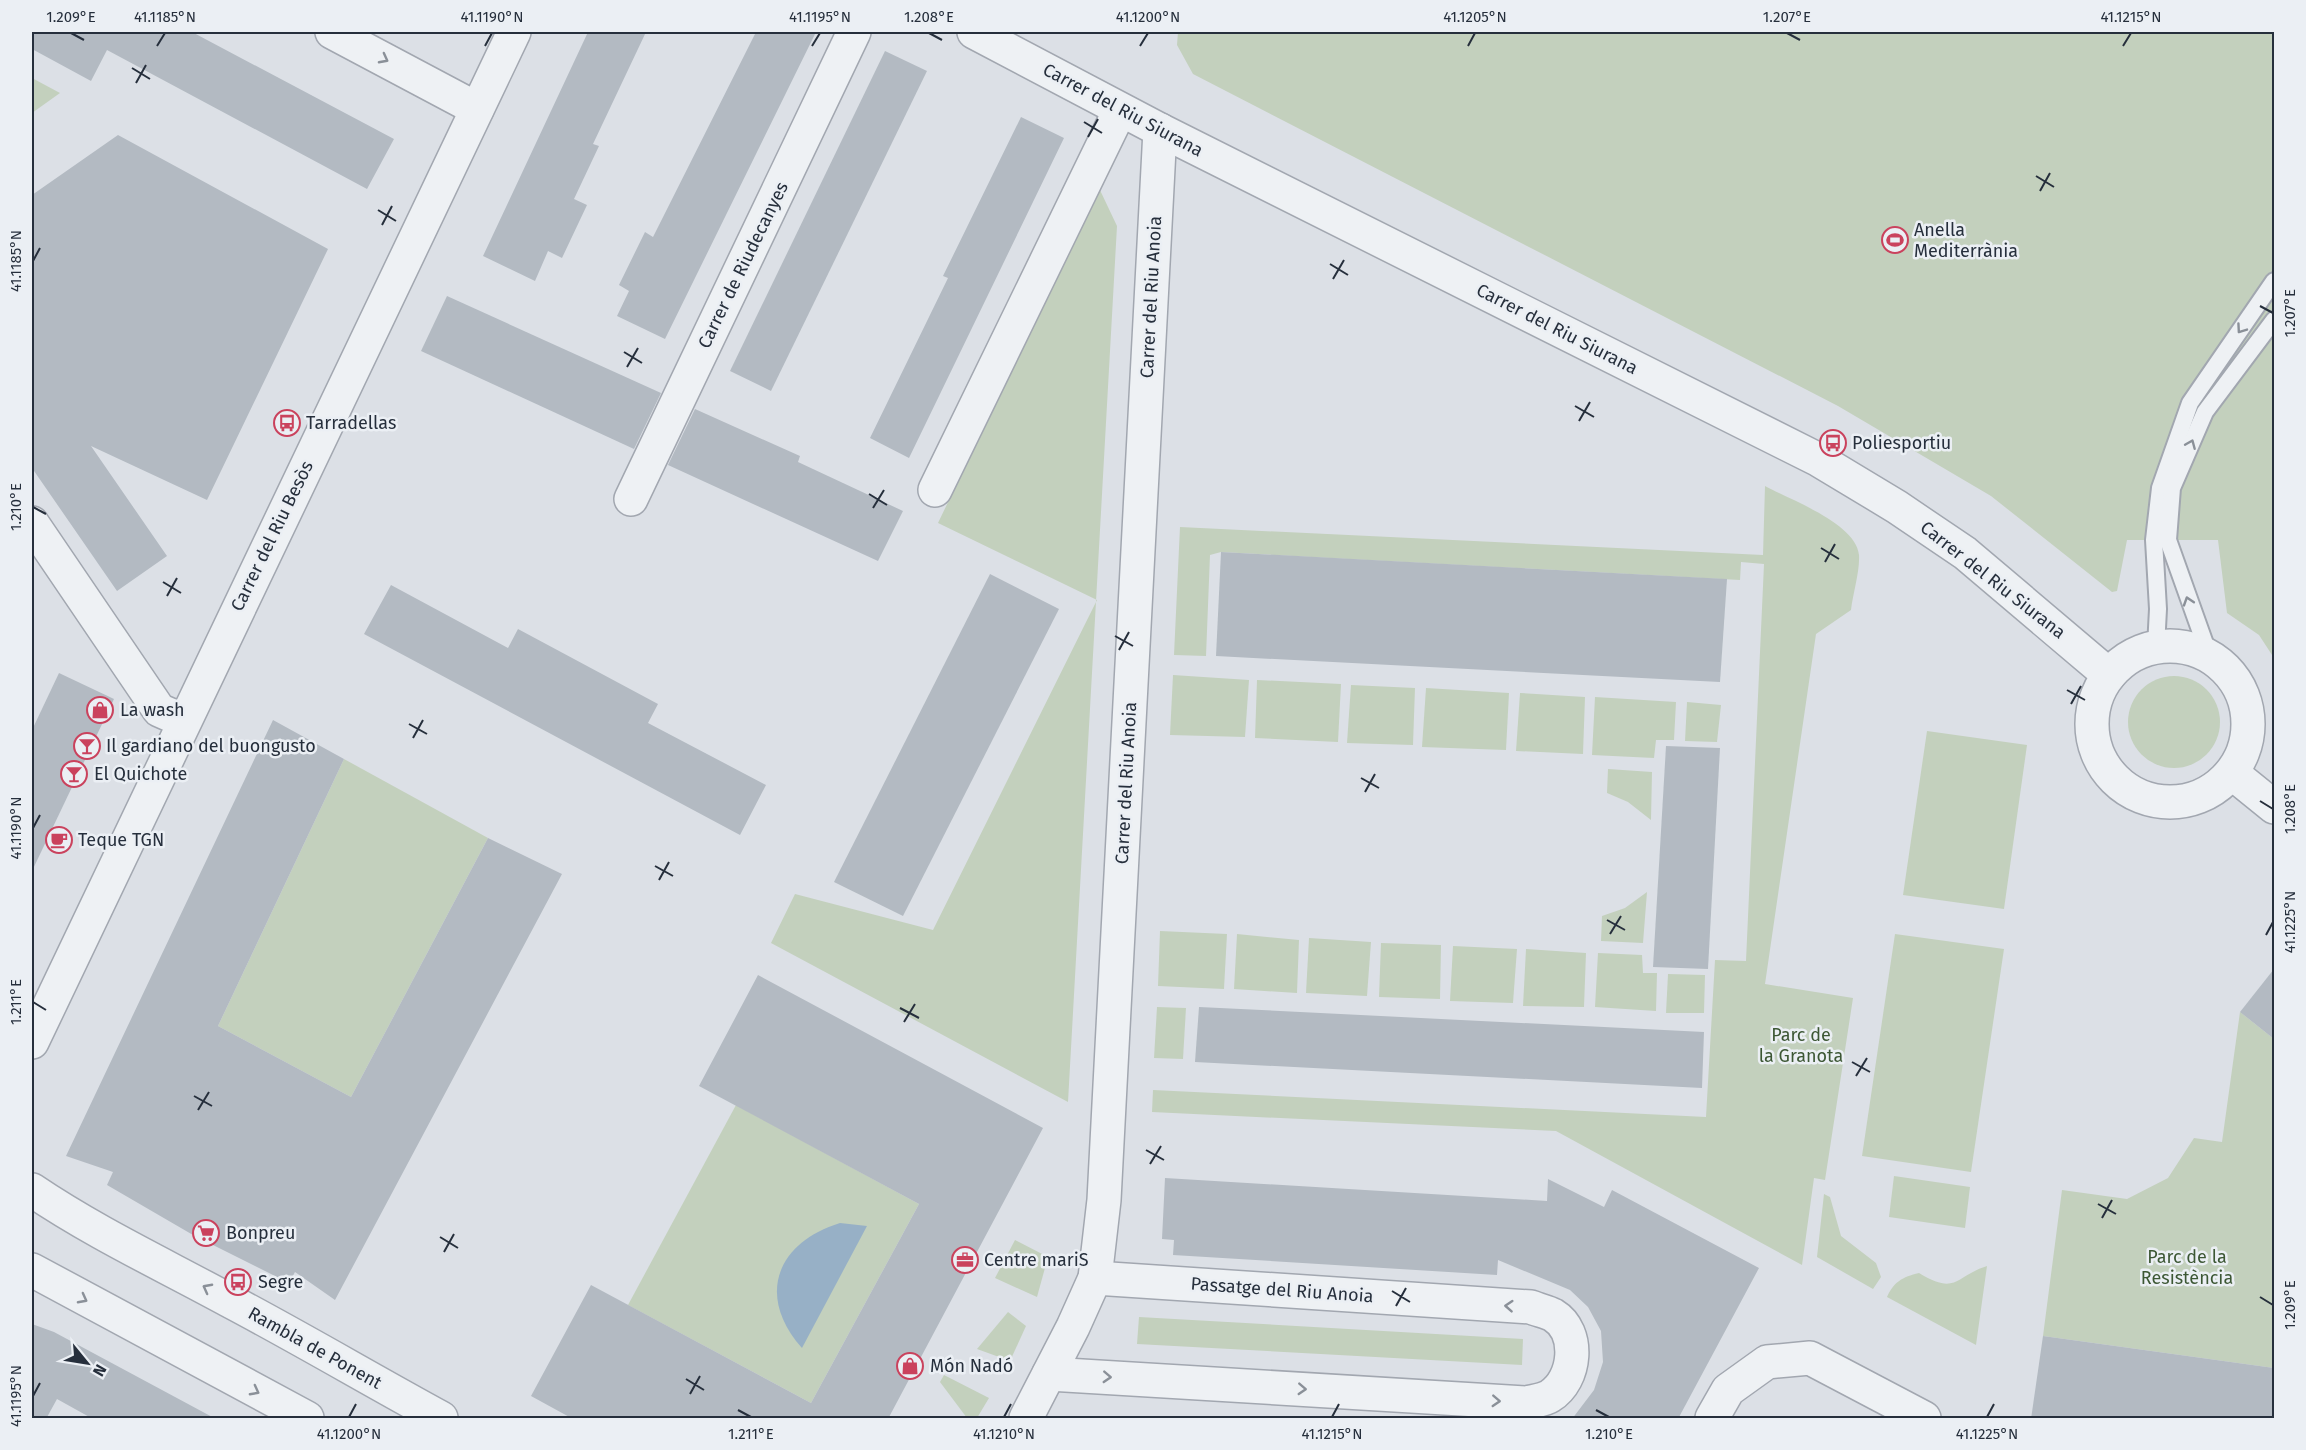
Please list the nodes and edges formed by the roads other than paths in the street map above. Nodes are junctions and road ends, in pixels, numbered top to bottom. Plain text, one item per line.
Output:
1 (332, 32) edge
2 (514, 32) edge
3 (854, 32) edge
4 (974, 32) edge
5 (477, 109) junction
6 (1120, 110) junction
7 (1160, 130) junction
8 (2274, 281) edge
9 (2274, 320) edge
10 (935, 490) dead end
11 (631, 499) dead end
12 (32, 523) edge
13 (2156, 647) junction
14 (2208, 655) junction
15 (2109, 675) junction
16 (184, 721) junction
17 (2232, 773) junction
18 (2274, 807) edge
19 (32, 1042) edge
20 (32, 1190) edge
21 (32, 1270) edge
22 (1095, 1278) junction
23 (1048, 1374) junction
24 (307, 1419) edge
25 (441, 1419) edge
26 (1026, 1419) edge
27 (1712, 1419) edge
28 (1924, 1419) edge

1 -> 5 street
2 - 5 street, Carrer del Riu Besòs
3 - 11 street, Carrer de Riudecanyes
4 - 6 street, Carrer del Riu Siurana
5 - 16 street, Carrer del Riu Besòs
6 - 7 street, Carrer del Riu Siurana
6 - 10 street
7 - 15 street, Carrer del Riu Siurana
7 - 22 street, Carrer del Riu Anoia
8 -> 13 lane
14 -> 9 lane
12 - 16 street
13 - 14 street
13 - 15 street
14 - 17 street
15 - 17 street
16 - 19 street, Carrer del Riu Besòs
17 - 18 street
25 -> 20 street, Rambla de Ponent
21 -> 24 street
22 - 23 street, Carrer del Riu Anoia
23 -> 22 street, Passatge del Riu Anoia
23 - 26 street, Carrer del Riu Anoia
27 - 28 street

